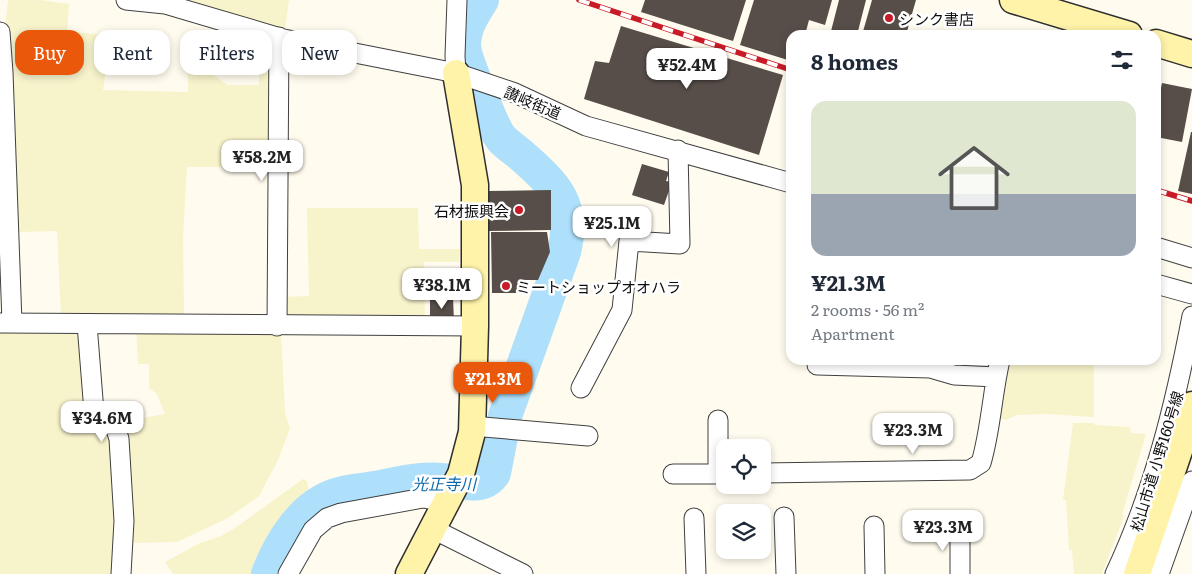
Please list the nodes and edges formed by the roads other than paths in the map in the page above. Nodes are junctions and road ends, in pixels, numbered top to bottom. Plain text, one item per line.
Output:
1 (127, 0) edge
2 (457, 0) edge
3 (1013, 0) edge
4 (1112, 30) edge
5 (0, 32) edge
6 (279, 38) junction
7 (1161, 45) edge
8 (1192, 54) edge
9 (456, 73) junction
10 (3, 135) edge
11 (678, 150) junction
12 (786, 182) edge
13 (1161, 249) edge
14 (1192, 258) edge
15 (1161, 285) edge
16 (1192, 294) edge
17 (1192, 316) edge
18 (6, 323) edge
19 (87, 324) junction
20 (277, 326) junction
21 (475, 326) junction
22 (817, 367) edge
23 (998, 368) edge
24 (581, 388) dead end
25 (1192, 405) edge
26 (718, 420) dead end
27 (492, 427) junction
28 (588, 436) dead end
29 (719, 439) edge
30 (771, 473) edge
31 (673, 474) dead end
32 (716, 474) edge
33 (1192, 481) edge
34 (453, 489) junction
35 (784, 517) dead end
36 (694, 518) dead end
37 (874, 526) dead end
38 (433, 529) junction
39 (960, 529) dead end
40 (121, 574) edge
41 (288, 574) edge
42 (409, 574) edge
43 (523, 574) edge
44 (696, 574) edge
45 (786, 574) edge
46 (875, 574) edge
47 (960, 574) edge
48 (1115, 574) edge
49 (1137, 574) edge
50 (1159, 574) edge

1 - 6 street, 讃岐街道
2 - 9 street
3 - 4 street
5 - 10 street
6 - 9 street, 讃岐街道
6 - 20 street
7 - 8 street
9 - 11 street, 讃岐街道
9 - 21 street
10 - 18 street
11 - 12 street, 讃岐街道
11 - 24 street
13 - 14 street
15 - 16 street
17 - 48 street, 松山市道 小野160号線
18 - 19 street
19 - 20 street
19 - 40 street
20 - 21 street
21 - 27 street
22 - 23 street
23 - 30 street
25 - 49 street, 松山市道 小野160号線
26 - 29 street
27 - 28 street
27 - 34 street
31 - 32 street
33 - 50 street
34 - 38 street
34 - 41 street
35 - 45 street
36 - 44 street
37 - 46 street
38 - 42 street
38 - 43 street
39 - 47 street

